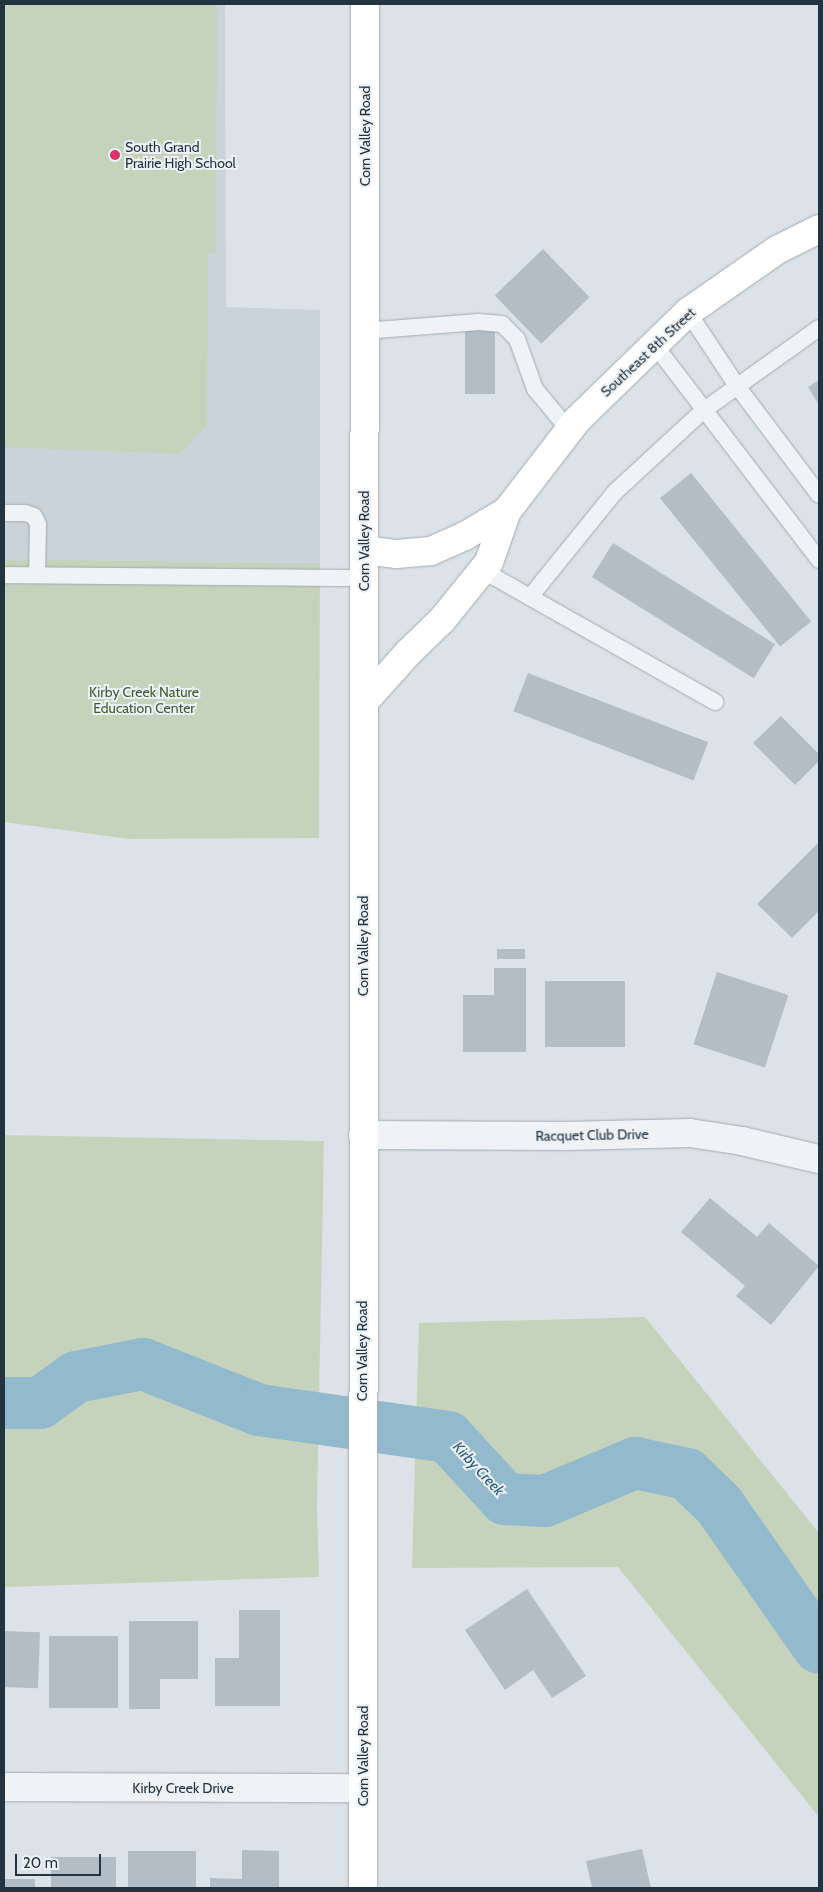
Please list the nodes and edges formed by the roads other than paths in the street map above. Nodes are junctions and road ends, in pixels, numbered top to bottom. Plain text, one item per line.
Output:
1 (365, 4) edge
2 (819, 229) edge
3 (688, 312) junction
4 (819, 328) edge
5 (364, 331) junction
6 (654, 344) junction
7 (737, 386) junction
8 (704, 410) junction
9 (569, 430) junction
10 (819, 495) edge
11 (507, 511) junction
12 (4, 513) edge
13 (364, 550) junction
14 (819, 560) edge
15 (482, 570) junction
16 (4, 575) edge
17 (37, 575) junction
18 (364, 578) junction
19 (530, 597) junction
20 (364, 702) junction
21 (714, 702) dead end
22 (363, 1135) junction
23 (818, 1154) edge
24 (4, 1787) edge
25 (363, 1788) junction
26 (363, 1888) edge

1 - 5 main road, Corn Valley Road
2 - 3 main road, Southeast 8th Street
3 - 6 main road, Southeast 8th Street
3 - 7 lane
4 - 7 lane
5 - 9 lane
5 - 13 main road, Corn Valley Road
6 - 8 lane
6 - 9 main road, Southeast 8th Street
7 - 8 lane
7 - 10 lane
8 - 14 lane
8 - 19 lane
9 - 11 main road, Southeast 8th Street
11 - 13 main road, Southeast 8th Street
11 - 15 main road, Southeast 8th Street
12 - 17 lane
13 - 18 main road, Corn Valley Road
15 - 19 lane
15 - 20 main road, Southeast 8th Street
16 - 17 lane
17 - 18 lane
18 - 20 main road, Corn Valley Road
19 - 21 lane
20 - 22 main road, Corn Valley Road
22 - 23 street, Racquet Club Drive
22 - 25 main road, Corn Valley Road
24 - 25 street, Kirby Creek Drive
25 - 26 main road, Corn Valley Road

